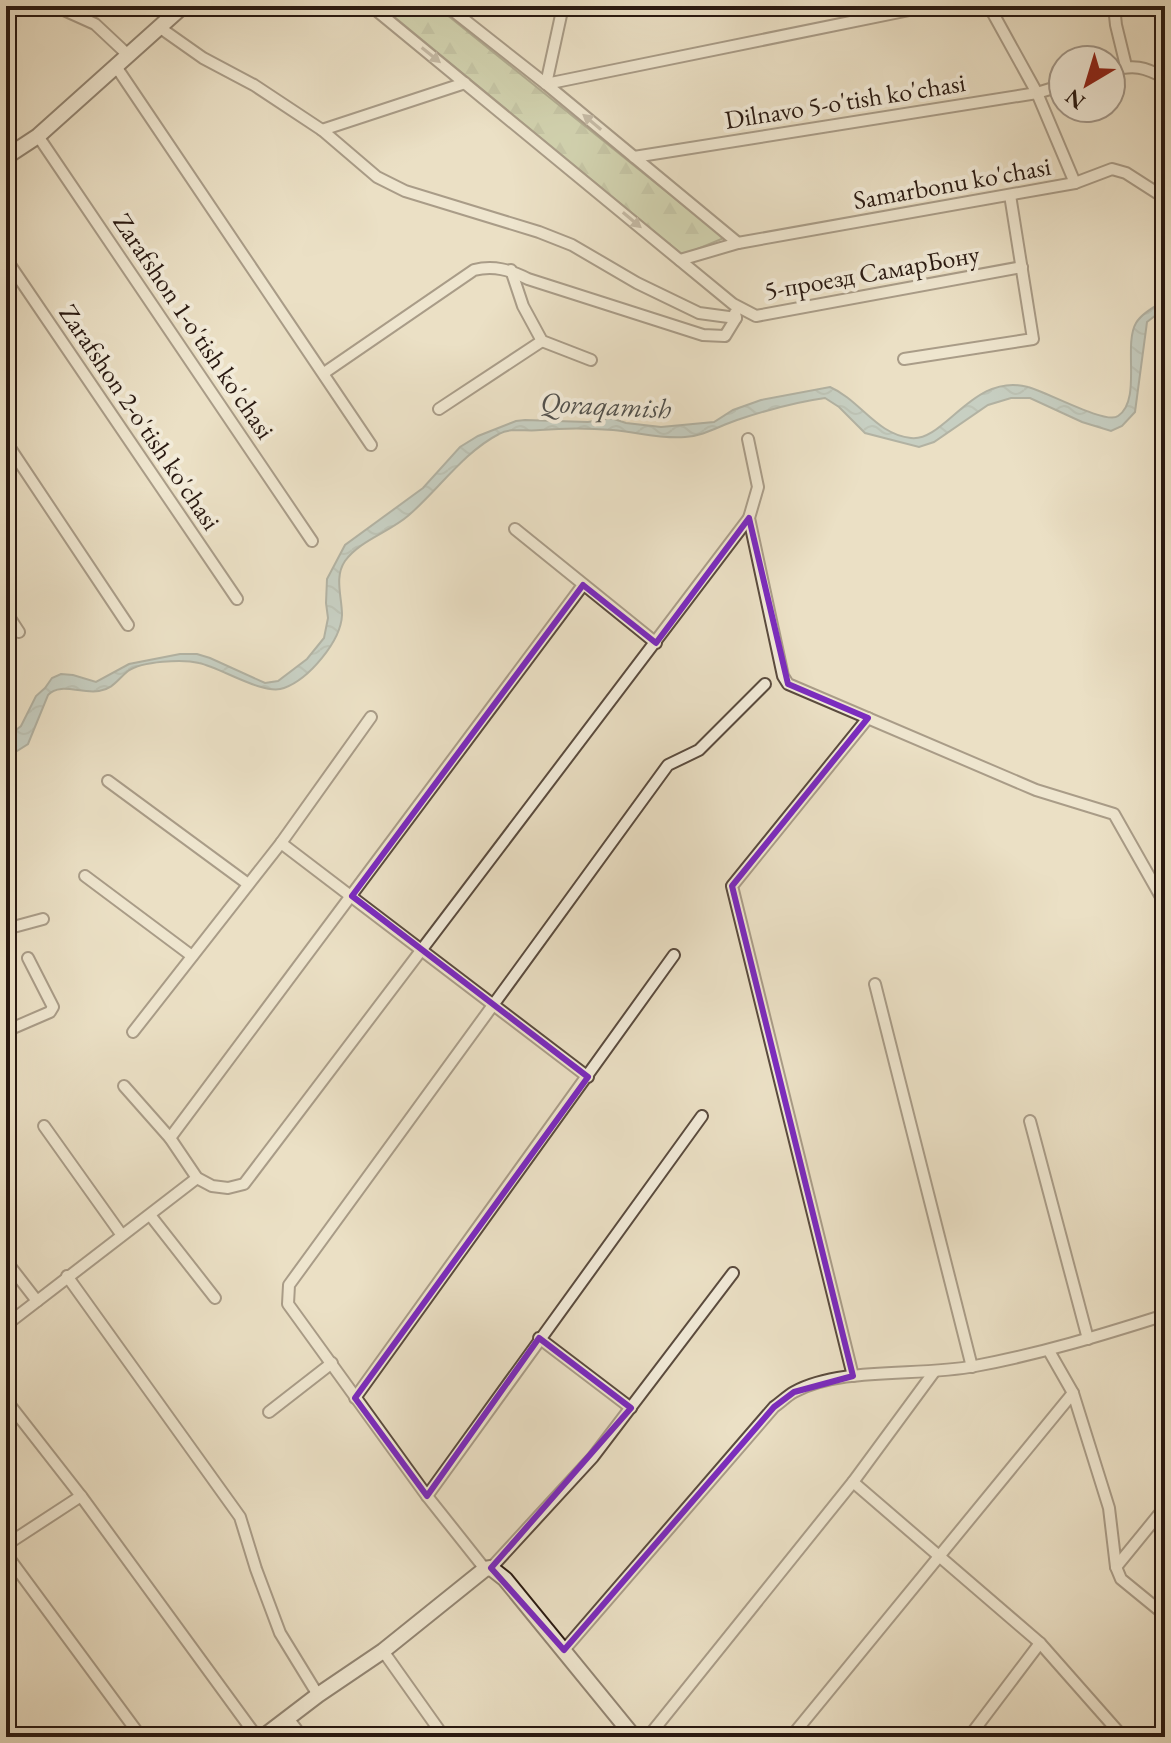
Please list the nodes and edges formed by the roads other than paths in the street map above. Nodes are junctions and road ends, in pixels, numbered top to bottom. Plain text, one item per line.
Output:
1 (55, 6) edge
2 (183, 6) edge
3 (371, 6) edge
4 (447, 6) edge
5 (563, 6) edge
6 (929, 6) edge
7 (989, 6) edge
8 (1114, 6) edge
9 (159, 27) junction
10 (1121, 44) edge
11 (127, 54) junction
12 (115, 65) junction
13 (1127, 66) edge
14 (1165, 78) edge
15 (465, 83) junction
16 (546, 84) junction
17 (1047, 90) edge
18 (1037, 93) junction
19 (322, 130) junction
20 (38, 136) junction
21 (6, 157) edge
22 (634, 157) junction
23 (1075, 183) junction
24 (1010, 195) junction
25 (1165, 198) edge
26 (738, 243) junction
27 (6, 259) edge
28 (680, 260) junction
29 (1022, 267) junction
30 (511, 270) junction
31 (733, 304) junction
32 (736, 318) junction
33 (542, 341) junction
34 (904, 359) dead end
35 (591, 360) dead end
36 (324, 373) junction
37 (439, 409) dead end
38 (748, 439) dead end
39 (6, 442) edge
40 (371, 445) dead end
41 (749, 518) junction
42 (515, 529) dead end
43 (312, 541) dead end
44 (583, 585) junction
45 (237, 599) dead end
46 (6, 612) edge
47 (128, 625) dead end
48 (19, 632) dead end
49 (656, 643) junction
50 (765, 684) dead end
51 (371, 717) dead end
52 (868, 718) junction
53 (108, 781) dead end
54 (281, 843) junction
55 (85, 876) dead end
56 (248, 884) junction
57 (352, 896) junction
58 (1165, 904) edge
59 (43, 919) dead end
60 (6, 929) edge
61 (422, 950) junction
62 (674, 955) dead end
63 (192, 956) junction
64 (28, 958) dead end
65 (875, 984) dead end
66 (493, 1007) junction
67 (6, 1031) edge
68 (133, 1032) dead end
69 (588, 1077) junction
70 (124, 1086) dead end
71 (702, 1116) dead end
72 (1030, 1121) dead end
73 (44, 1126) dead end
74 (170, 1138) junction
75 (197, 1178) junction
76 (150, 1215) junction
77 (121, 1234) junction
78 (6, 1261) edge
79 (733, 1273) dead end
80 (67, 1276) junction
81 (215, 1298) dead end
82 (37, 1301) junction
83 (1165, 1315) edge
84 (6, 1325) edge
85 (539, 1338) junction
86 (1088, 1339) junction
87 (1049, 1351) junction
88 (332, 1363) junction
89 (972, 1367) junction
90 (934, 1372) junction
91 (853, 1376) junction
92 (1073, 1393) junction
93 (355, 1398) junction
94 (6, 1400) edge
95 (631, 1408) junction
96 (269, 1412) dead end
97 (853, 1482) junction
98 (81, 1496) junction
99 (427, 1496) junction
100 (1165, 1507) edge
101 (6, 1545) edge
102 (6, 1554) edge
103 (938, 1557) junction
104 (1116, 1567) junction
105 (488, 1569) junction
106 (1165, 1615) edge
107 (1040, 1643) junction
108 (564, 1650) junction
109 (383, 1651) junction
110 (318, 1695) junction
111 (288, 1718) junction
112 (141, 1737) edge
113 (260, 1737) edge
114 (302, 1737) edge
115 (444, 1737) edge
116 (634, 1737) edge
117 (648, 1737) edge
118 (791, 1737) edge
119 (969, 1737) edge
120 (1123, 1737) edge

1 - 11 street
2 - 9 street
3 -> 15 street
4 - 16 street
5 - 16 street
6 - 16 street
7 - 18 street
8 - 10 street
9 - 11 street
9 - 19 street
11 - 12 street
12 - 20 street
12 - 36 street
13 - 14 street
15 - 19 street
15 -> 28 street
22 -> 16 street
17 - 18 street, Dilnavo 5-o'tish ko'chasi
18 - 22 street, Dilnavo 5-o'tish ko'chasi
18 - 23 street
19 - 32 street
20 - 21 street
20 - 43 street, Zarafshon 1-o'tish ko'chasi
22 - 26 street
23 - 24 street, Samarbonu ko'chasi
23 - 25 street, Samarbonu ko'chasi
24 - 26 street, Samarbonu ko'chasi
24 - 29 street
26 - 28 street, Samarbonu ko'chasi
27 - 45 street, Zarafshon 2-o'tish ko'chasi
28 - 31 street
29 - 31 street, 5-проезд СамарБону
29 - 34 street
30 - 32 street
30 - 33 street
30 - 36 street
31 - 32 street
33 - 35 street
33 - 37 street
36 - 40 street
38 - 41 street
39 - 47 street
41 - 49 street
41 - 52 street
42 - 44 street
44 - 49 street
44 - 57 street
46 - 48 street
49 - 61 street
50 - 66 street
51 - 54 street
52 - 58 street
52 - 91 street
53 - 56 street
54 - 56 street
54 - 57 street
55 - 63 street
56 - 63 street
57 - 61 street
57 - 74 street
59 - 60 street
61 - 66 street
61 - 75 street
62 - 69 street
63 - 68 street
64 - 67 street
65 - 89 street
66 - 69 street
66 - 88 street
69 - 93 street
70 - 74 street
71 - 85 street
72 - 86 street
73 - 77 street
74 - 75 street
75 - 76 street
76 - 77 street
76 - 81 street
77 - 80 street
78 - 82 street
79 - 95 street
80 - 82 street
80 - 110 street
82 - 84 street
83 - 86 street
85 - 95 street
85 - 99 street
86 - 87 street
87 - 89 street
87 - 92 street
88 - 93 street
88 - 96 street
89 - 90 street
90 - 91 street
90 - 97 street
91 - 108 street
92 - 103 street
92 - 104 street
93 - 99 street
94 - 98 street
95 - 105 street
97 - 103 street
97 - 117 street
98 - 101 street
98 - 113 street
99 - 105 street
100 - 104 street
102 - 112 street
103 - 107 street
103 - 118 street
104 - 106 street
105 - 108 street
105 - 109 street
107 - 119 street
107 - 120 street
108 - 116 street
109 - 110 street
109 - 115 street
110 - 111 street
111 - 113 street
111 - 114 street

